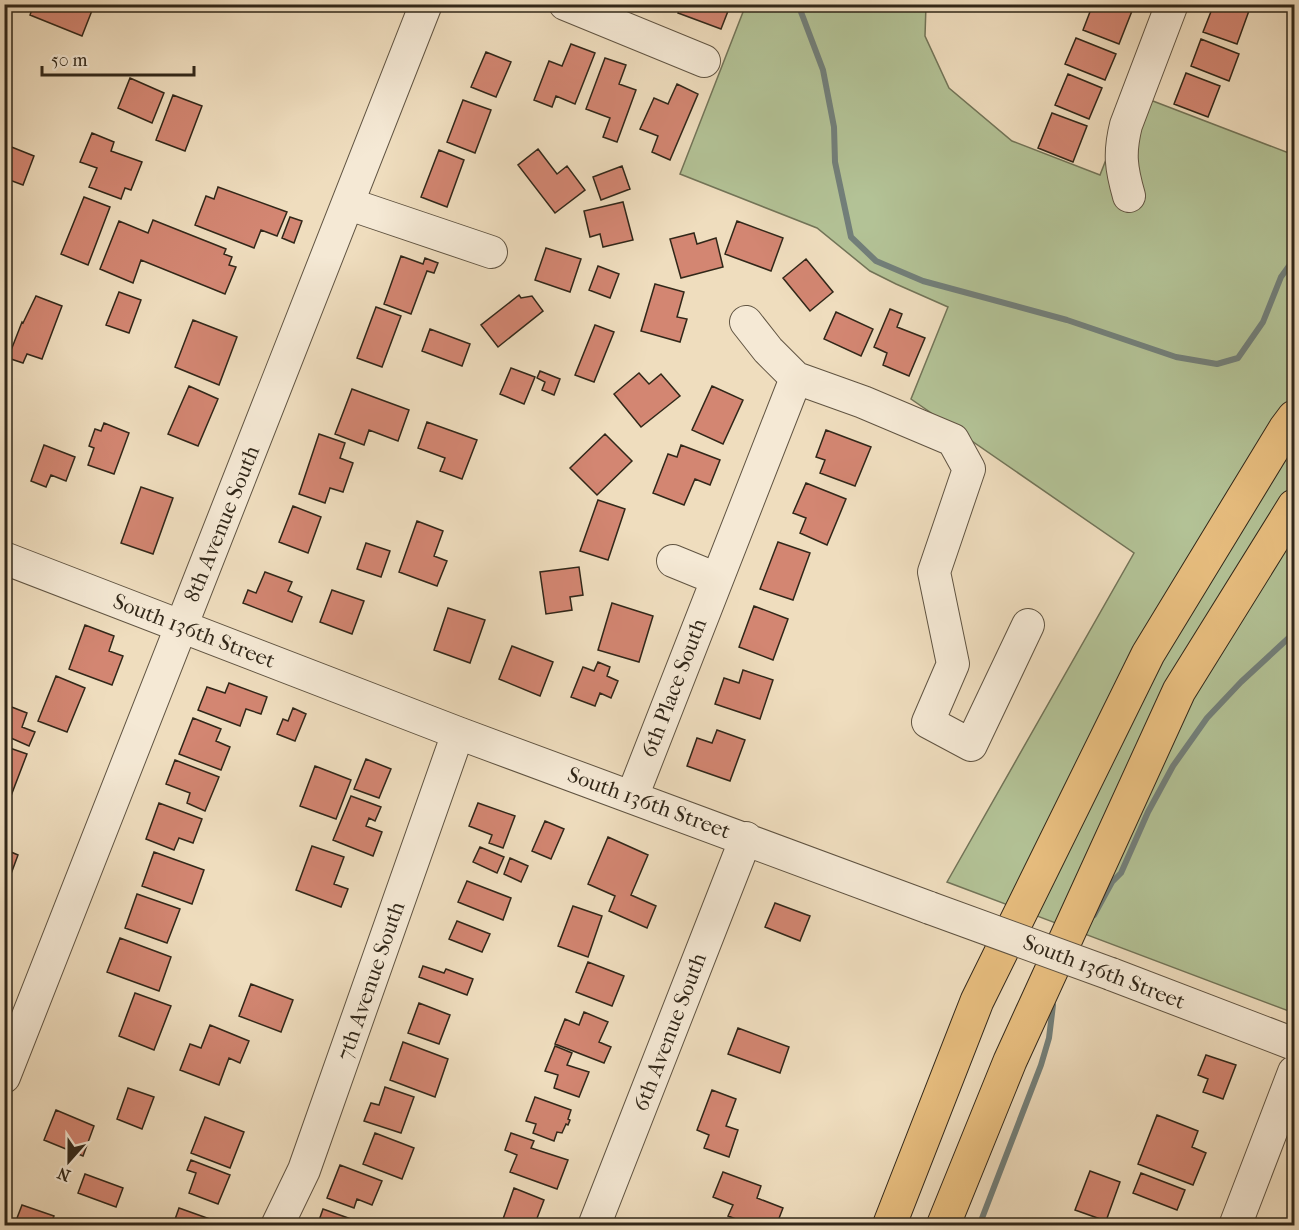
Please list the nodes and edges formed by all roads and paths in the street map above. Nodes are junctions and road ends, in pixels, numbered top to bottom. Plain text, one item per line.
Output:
1 (426, 4) edge
2 (565, 4) edge
3 (1172, 4) edge
4 (704, 61) dead end
5 (1129, 196) dead end
6 (349, 204) junction
7 (491, 252) dead end
8 (746, 322) dead end
9 (796, 378) junction
10 (1294, 417) edge
11 (1294, 506) edge
12 (4, 558) edge
13 (673, 561) dead end
14 (717, 579) junction
15 (181, 626) junction
16 (1028, 626) dead end
17 (458, 733) junction
18 (632, 797) junction
19 (746, 838) junction
20 (1294, 1044) edge
21 (1294, 1072) edge
22 (4, 1077) edge
23 (277, 1226) edge
24 (594, 1226) edge
25 (889, 1226) edge
26 (943, 1226) edge
27 (1235, 1226) edge

1 - 6 street, 8th Avenue South
2 - 4 street
3 - 5 street
6 - 7 street
6 - 15 street, 8th Avenue South
8 - 9 street
9 - 14 street, 6th Place South
9 - 16 street
10 - 25 highway
11 - 26 highway
12 - 15 street, South 136th Street
13 - 14 street
14 - 18 street, 6th Place South
15 - 17 street, South 136th Street
15 - 22 street, 8th Avenue South
17 - 18 street, South 136th Street
17 - 23 street, 7th Avenue South
18 - 19 street, South 136th Street
19 - 20 street, South 136th Street, bridge
19 - 24 street, 6th Avenue South
21 - 27 street

